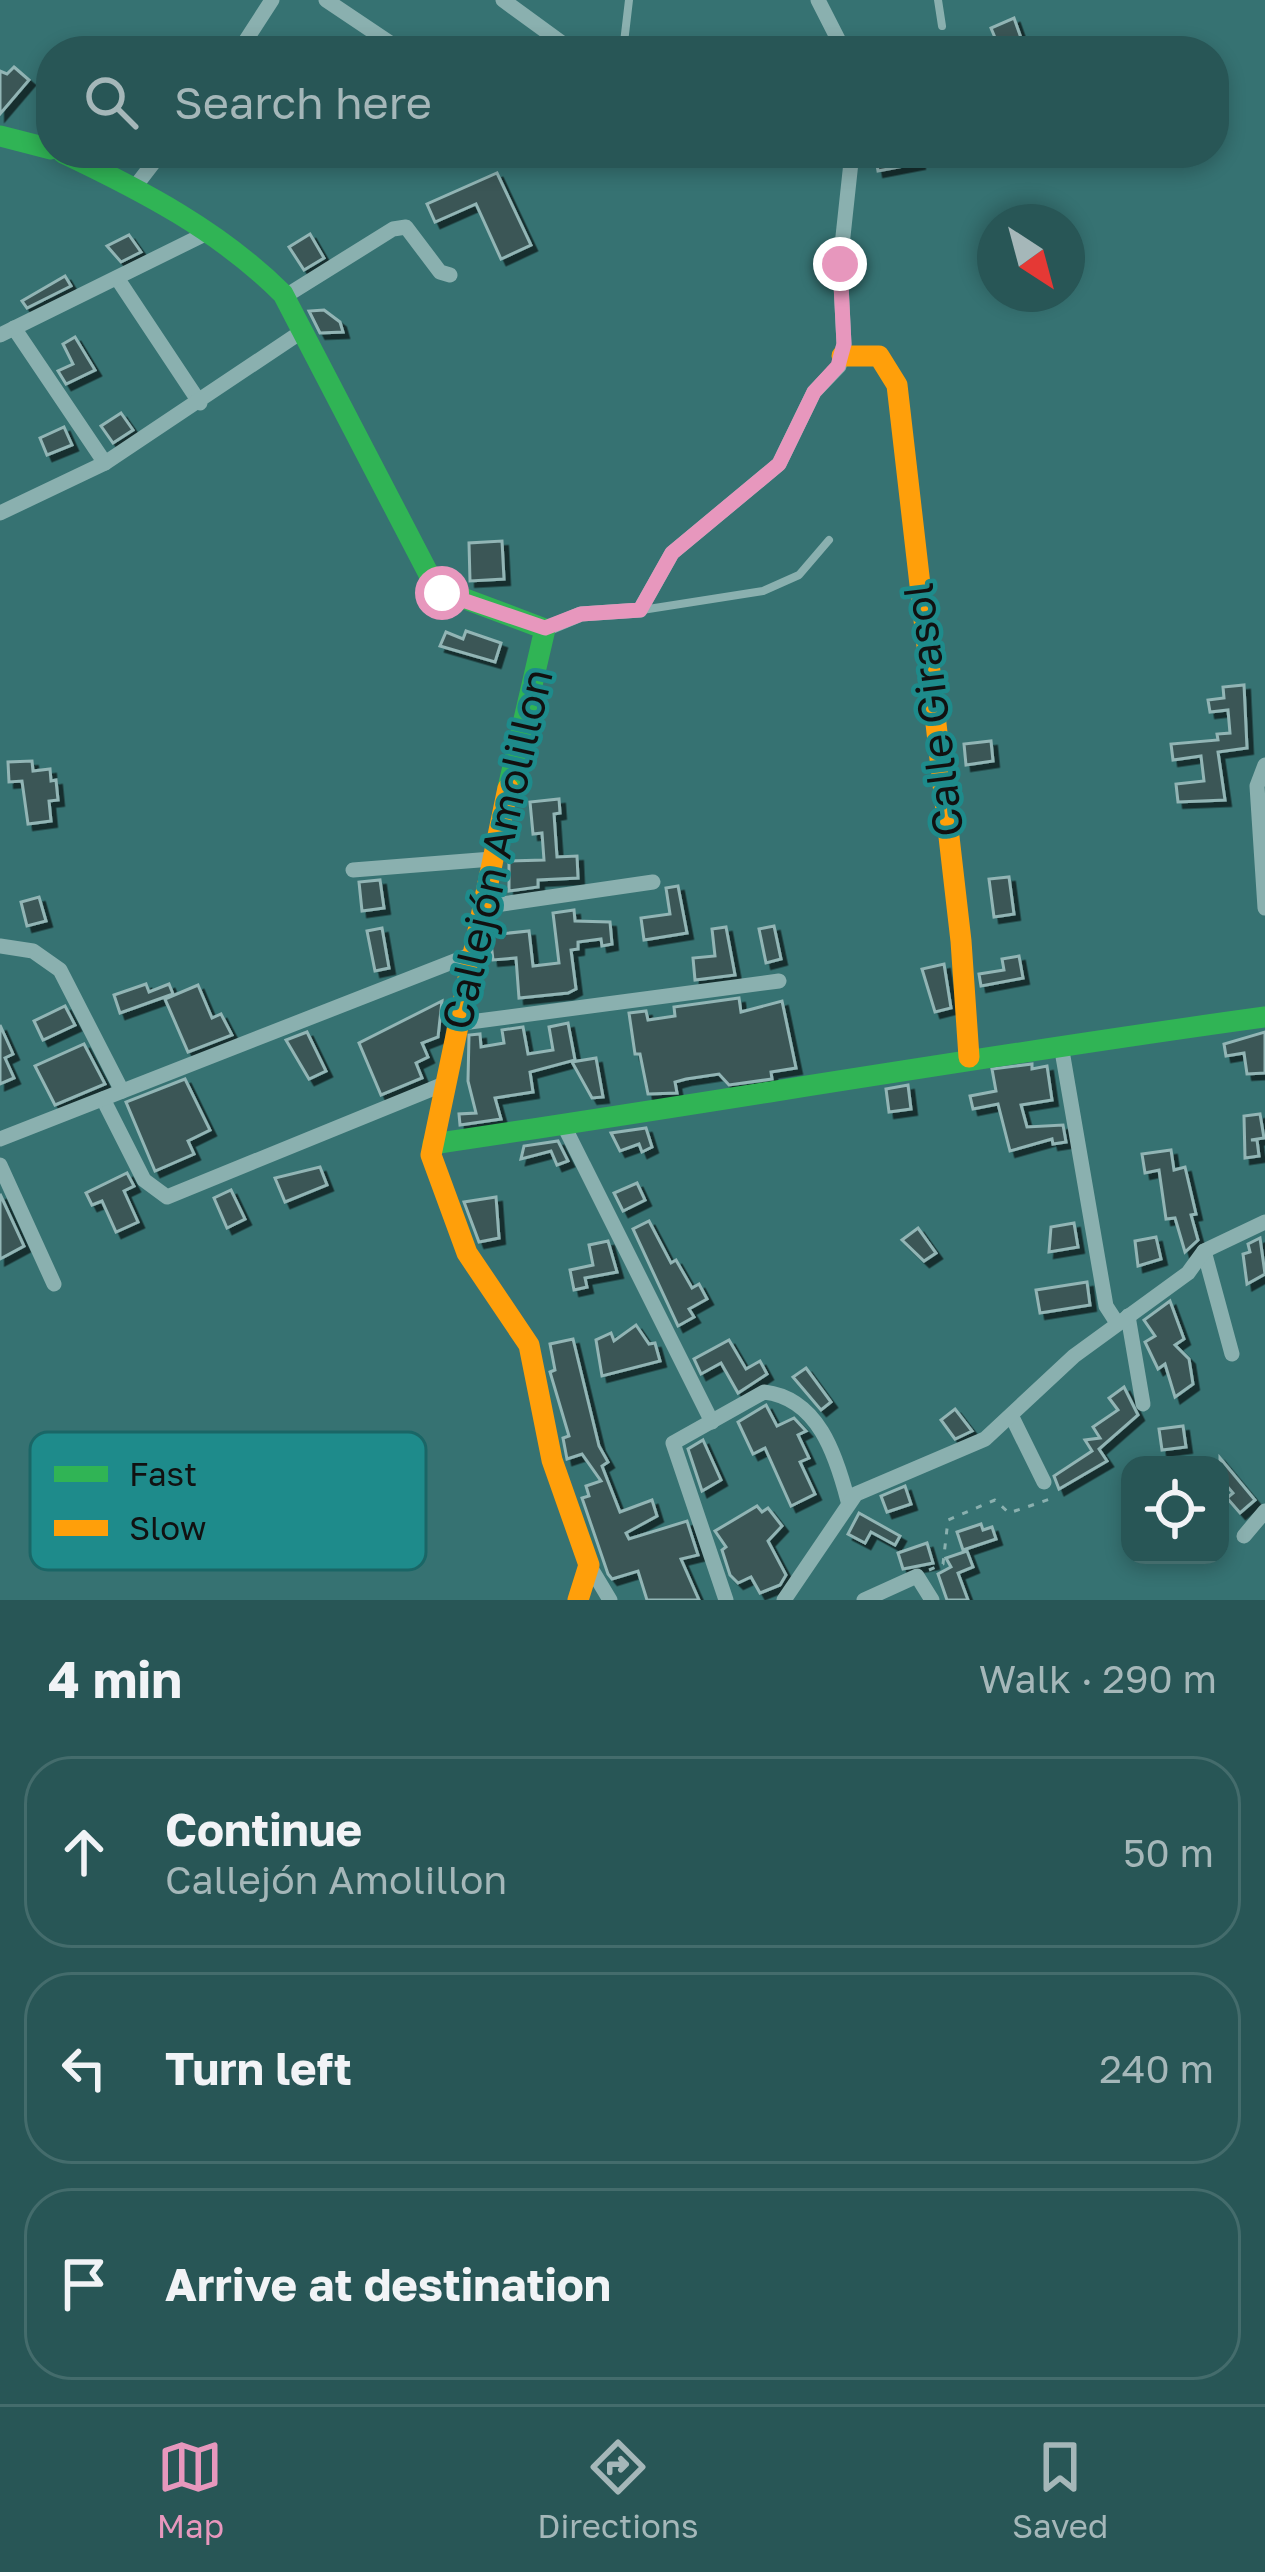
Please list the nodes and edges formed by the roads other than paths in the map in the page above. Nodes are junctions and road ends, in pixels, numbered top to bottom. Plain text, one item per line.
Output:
1 (272, 0) edge
2 (326, 0) edge
3 (503, 0) edge
4 (629, 0) edge
5 (818, 0) edge
6 (938, 0) edge
7 (942, 26) dead end
8 (249, 36) edge
9 (380, 36) edge
10 (552, 36) edge
11 (625, 36) edge
12 (836, 36) edge
13 (0, 136) edge
14 (36, 145) edge
15 (93, 168) edge
16 (149, 168) edge
17 (851, 168) edge
18 (134, 188) junction
19 (207, 233) junction
20 (450, 275) dead end
21 (117, 278) junction
22 (284, 297) junction
23 (7, 331) edge
24 (301, 332) junction
25 (842, 356) junction
26 (200, 403) junction
27 (105, 464) junction
28 (0, 513) edge
29 (829, 540) dead end
30 (640, 610) junction
31 (545, 628) junction
32 (1265, 765) edge
33 (492, 860) junction
34 (353, 870) dead end
35 (653, 882) dead end
36 (1265, 904) edge
37 (482, 907) junction
38 (0, 946) edge
39 (470, 955) junction
40 (779, 981) dead end
41 (1265, 1017) edge
42 (455, 1024) junction
43 (1061, 1045) junction
44 (969, 1057) junction
45 (444, 1084) junction
46 (122, 1091) junction
47 (103, 1099) junction
48 (564, 1126) junction
49 (0, 1139) edge
50 (433, 1144) junction
51 (0, 1165) edge
52 (1265, 1222) edge
53 (1204, 1251) junction
54 (54, 1284) dead end
55 (1122, 1320) junction
56 (1232, 1354) dead end
57 (1143, 1404) dead end
58 (1012, 1417) junction
59 (712, 1422) junction
60 (1044, 1482) dead end
61 (848, 1501) junction
62 (1265, 1511) edge
63 (1244, 1536) dead end
64 (590, 1565) junction
65 (578, 1600) edge
66 (610, 1600) edge
67 (726, 1600) edge
68 (784, 1600) edge
69 (864, 1600) edge
70 (932, 1600) edge

1 - 8 street
2 - 9 street
3 - 10 street
4 - 11 lane
5 - 12 street
6 - 7 lane
13 - 14 street
15 - 18 street, Callejón Amolillon
16 - 18 street
17 - 25 street
18 - 19 street, Callejón Amolillon
19 - 21 street
19 - 22 street, Callejón Amolillon
20 - 22 street
21 - 23 street
21 - 26 street
22 - 24 street, Callejón Amolillon
23 - 27 street
24 - 26 street
24 - 31 street, Callejón Amolillon
25 - 30 street
25 - 44 street, Calle Girasol
26 - 27 street
27 - 28 street
29 - 30 lane
30 - 31 street
31 - 33 street, Callejón Amolillon
32 - 36 street
33 - 34 street
33 - 37 street, Callejón Amolillon
35 - 37 street
37 - 39 street, Callejón Amolillon
38 - 46 street
39 - 42 street, Callejón Amolillon
39 - 46 street
40 - 42 street
41 - 43 street
42 - 45 street, Callejón Amolillon
43 - 44 street
43 - 55 street
44 - 48 street
45 - 47 street
45 - 50 street, Callejón Amolillon
46 - 47 street
47 - 49 street
48 - 50 street
48 - 59 street
50 - 64 street, Callejón Amolillon
51 - 54 street
52 - 53 street
53 - 55 street
53 - 56 street
55 - 57 street
55 - 58 street
58 - 60 street
58 - 61 street
59 - 61 street
59 - 67 street
61 - 68 street
62 - 63 street
64 - 65 street
64 - 66 street
69 - 70 street

